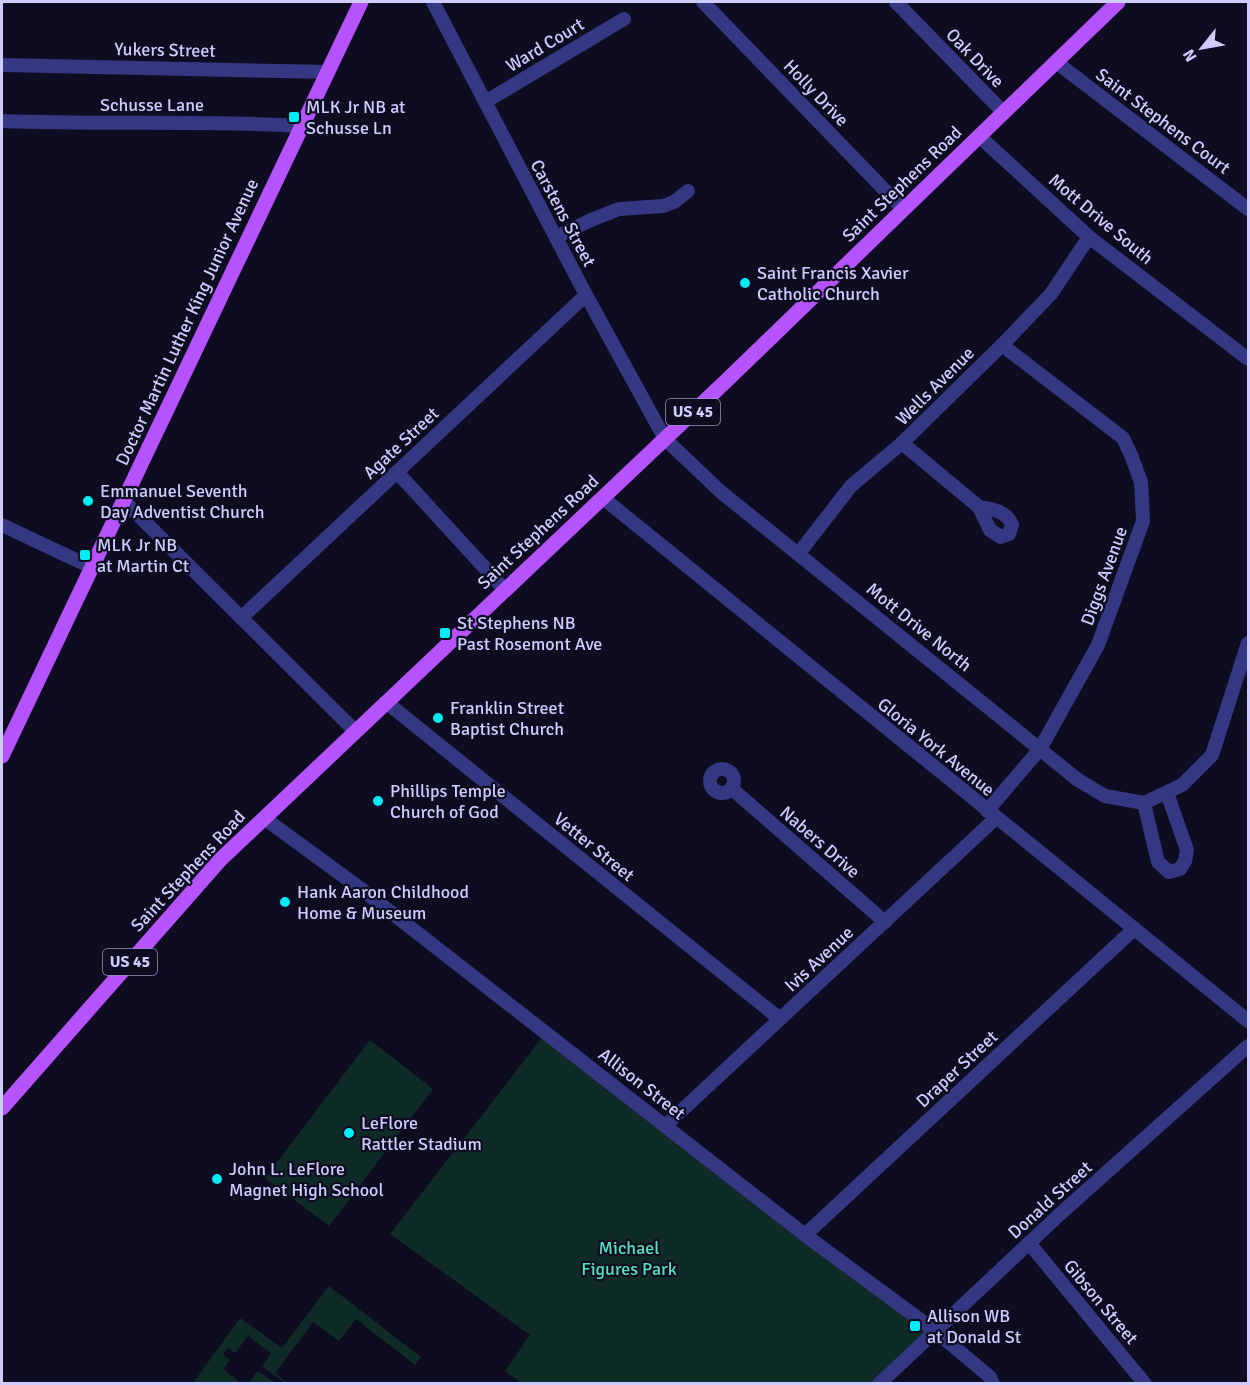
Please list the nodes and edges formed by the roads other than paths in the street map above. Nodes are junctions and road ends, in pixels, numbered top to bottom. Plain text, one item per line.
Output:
1 (361, 2) edge
2 (433, 2) edge
3 (703, 2) edge
4 (896, 2) edge
5 (1114, 3) edge
6 (624, 19) dead end
7 (1056, 62) junction
8 (2, 65) edge
9 (328, 72) junction
10 (485, 102) junction
11 (1004, 113) junction
12 (2, 120) edge
13 (302, 126) junction
14 (979, 136) junction
15 (688, 191) dead end
16 (903, 209) junction
17 (1248, 209) edge
18 (556, 237) junction
19 (1089, 237) junction
20 (586, 295) junction
21 (1002, 345) junction
22 (1248, 359) edge
23 (665, 439) junction
24 (902, 443) junction
25 (397, 472) junction
26 (603, 498) junction
27 (123, 501) junction
28 (979, 507) dead end
29 (2, 525) edge
30 (799, 553) junction
31 (91, 567) junction
32 (505, 590) junction
33 (241, 618) junction
34 (1248, 643) edge
35 (386, 702) junction
36 (355, 731) junction
37 (1040, 748) junction
38 (2, 756) edge
39 (731, 788) dead end
40 (1167, 793) junction
41 (1144, 803) junction
42 (991, 815) junction
43 (264, 818) junction
44 (885, 922) junction
45 (1134, 929) junction
46 (780, 1019) junction
47 (1248, 1021) edge
48 (1248, 1046) edge
49 (2, 1108) edge
50 (666, 1126) junction
51 (805, 1235) junction
52 (1029, 1243) junction
53 (934, 1330) junction
54 (879, 1383) edge
55 (993, 1383) edge
56 (1145, 1383) edge

1 - 9 main road, Doctor Martin Luther King Junior Avenue
2 - 10 street, Carstens Street
3 - 16 street, Holly Drive
4 - 11 street, Oak Drive
5 - 7 main road, Saint Stephens Road / US 45
6 - 10 street, Ward Court
7 - 11 main road, Saint Stephens Road / US 45
7 - 17 street, Saint Stephens Court
8 - 9 street, Yukers Street
9 - 13 main road, Doctor Martin Luther King Junior Avenue
10 - 18 street, Carstens Street
11 - 14 main road, Saint Stephens Road / US 45
12 - 13 street, Schusse Lane
13 - 27 main road, Doctor Martin Luther King Junior Avenue
14 - 16 main road, Saint Stephens Road / US 45
14 - 19 street, Mott Drive South
15 - 18 street
16 - 23 main road, Saint Stephens Road / US 45
18 - 20 street, Carstens Street
19 - 21 street, Wells Avenue
19 - 22 street, Mott Drive South
20 - 23 street, Carstens Street
20 - 25 street, Agate Street
21 - 24 street, Wells Avenue
21 - 37 street, Diggs Avenue
23 - 26 main road, Saint Stephens Road / US 45
23 - 30 street, Mott Drive North
24 - 28 street
24 - 30 street, Wells Avenue
25 - 32 street
25 - 33 street, Agate Street
26 - 32 main road, Saint Stephens Road / US 45
26 - 42 street, Gloria York Avenue
27 - 31 main road, Doctor Martin Luther King Junior Avenue
27 - 33 street
29 - 31 street
30 - 37 street, Mott Drive North
31 - 38 main road, Doctor Martin Luther King Junior Avenue
32 - 35 main road, Saint Stephens Road / US 45
33 - 36 street
34 - 40 street
35 - 36 main road, Saint Stephens Road / US 45
35 - 46 street, Vetter Street
36 - 43 main road, Saint Stephens Road / US 45
37 - 41 street, Mott Drive North
37 - 42 street, Diggs Avenue
39 - 44 street, Nabers Drive
40 - 41 street
40 - 41 street
42 - 44 street, Ivis Avenue
42 - 45 street, Gloria York Avenue
43 - 49 main road, Saint Stephens Road / US 45
43 - 50 street, Allison Street
44 - 46 street, Ivis Avenue
45 - 47 street, Gloria York Avenue
45 - 51 street, Draper Street
46 - 50 street, Ivis Avenue
48 - 52 street, Donald Street
50 - 51 street, Allison Street
51 - 53 street, Allison Street
52 - 53 street, Donald Street
52 - 56 street, Gibson Street
53 - 54 street, Donald Street
53 - 55 street, Allison Street

